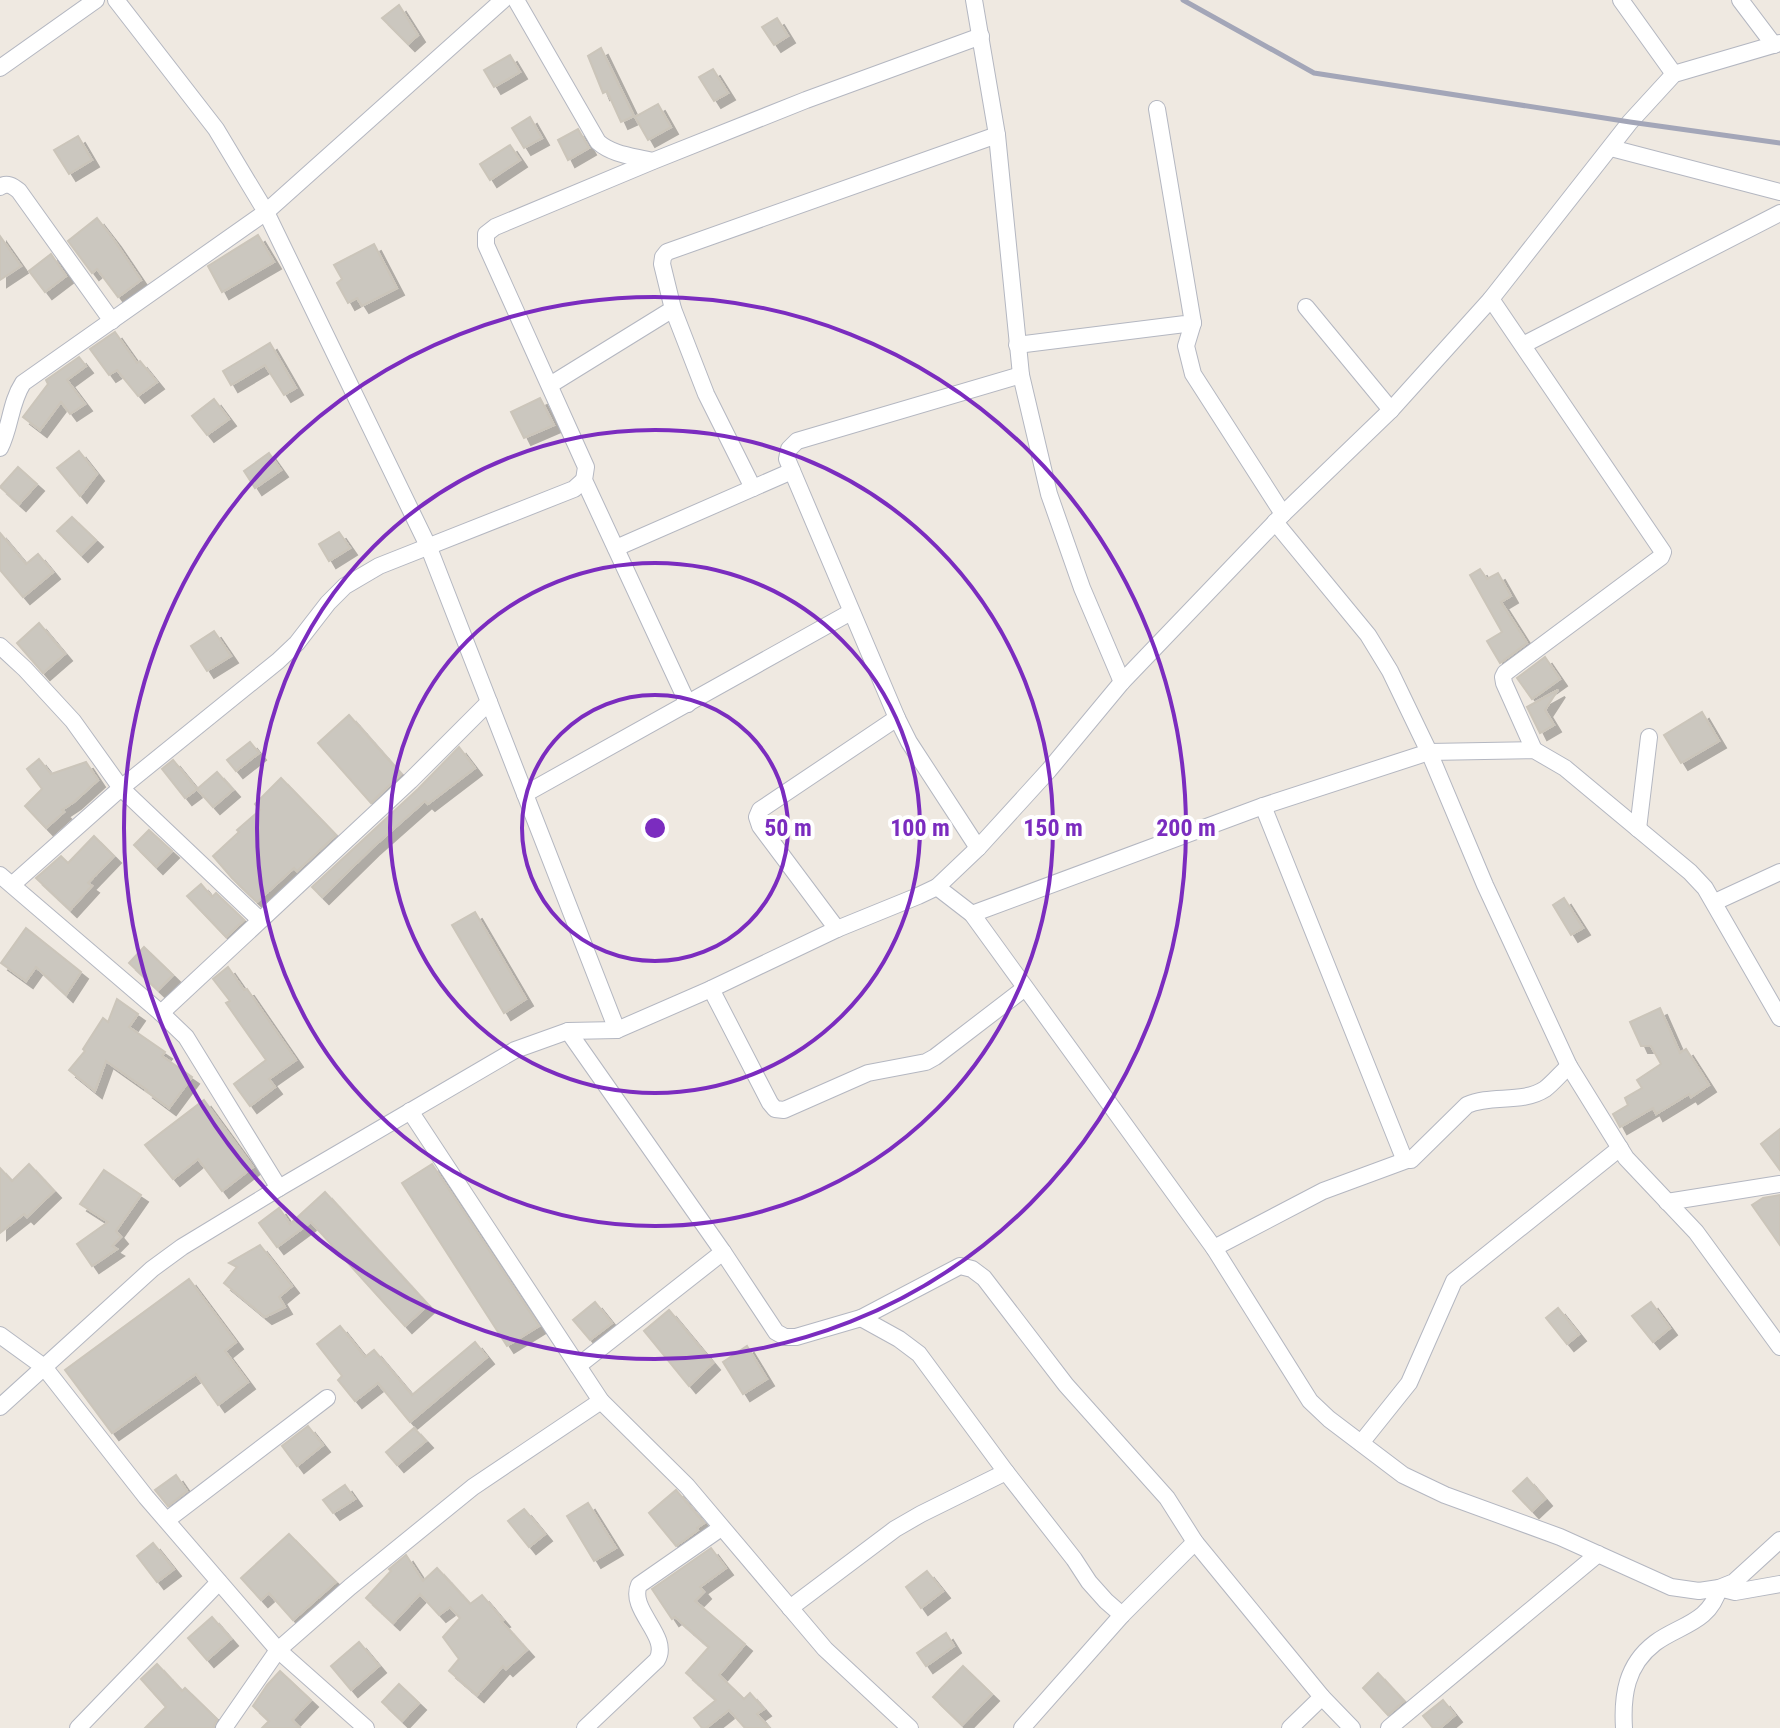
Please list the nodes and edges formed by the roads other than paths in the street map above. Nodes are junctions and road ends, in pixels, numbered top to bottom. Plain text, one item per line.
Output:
1 (96, 0) edge
2 (116, 0) edge
3 (503, 0) edge
4 (516, 0) edge
5 (974, 0) edge
6 (1621, 0) edge
7 (1740, 0) edge
8 (981, 36) junction
9 (1777, 44) edge
10 (0, 68) edge
11 (1674, 74) junction
12 (1157, 109) dead end
13 (997, 135) junction
14 (1611, 148) junction
15 (653, 161) junction
16 (0, 187) edge
17 (1773, 189) edge
18 (1780, 210) edge
19 (266, 212) junction
20 (1491, 299) junction
21 (1306, 307) dead end
22 (673, 309) junction
23 (112, 321) junction
24 (1193, 323) junction
25 (1017, 345) junction
26 (1523, 345) junction
27 (1021, 375) junction
28 (550, 385) junction
29 (1391, 410) junction
30 (0, 448) edge
31 (792, 471) junction
32 (584, 480) junction
33 (753, 488) junction
34 (1279, 518) junction
35 (429, 548) junction
36 (616, 548) junction
37 (851, 612) junction
38 (0, 646) edge
39 (1122, 682) junction
40 (489, 702) junction
41 (688, 704) junction
42 (897, 718) junction
43 (1649, 737) dead end
44 (1534, 750) junction
45 (1429, 752) junction
46 (121, 788) junction
47 (525, 794) junction
48 (1263, 806) junction
49 (1638, 829) junction
50 (978, 848) junction
51 (1780, 872) edge
52 (6, 880) edge
53 (937, 887) junction
54 (1715, 902) junction
55 (972, 914) junction
56 (260, 920) junction
57 (837, 929) junction
58 (1025, 988) junction
59 (711, 989) junction
60 (161, 1013) junction
61 (1780, 1018) edge
62 (617, 1030) junction
63 (568, 1031) junction
64 (1569, 1066) junction
65 (410, 1111) junction
66 (1620, 1148) junction
67 (1407, 1160) junction
68 (1780, 1184) edge
69 (279, 1188) junction
70 (1667, 1202) junction
71 (1214, 1248) junction
72 (723, 1252) junction
73 (861, 1318) junction
74 (0, 1335) edge
75 (1780, 1347) edge
76 (578, 1366) junction
77 (44, 1367) junction
78 (327, 1398) dead end
79 (601, 1401) junction
80 (0, 1407) edge
81 (1361, 1443) junction
82 (1006, 1472) junction
83 (167, 1520) junction
84 (721, 1528) junction
85 (1780, 1540) edge
86 (1195, 1542) junction
87 (1598, 1554) junction
88 (219, 1582) junction
89 (1780, 1583) edge
90 (1719, 1588) junction
91 (790, 1608) junction
92 (1122, 1615) junction
93 (278, 1650) junction
94 (1322, 1697) junction
95 (78, 1728) edge
96 (224, 1728) edge
97 (366, 1728) edge
98 (585, 1728) edge
99 (910, 1728) edge
100 (1022, 1728) edge
101 (1290, 1728) edge
102 (1352, 1728) edge
103 (1389, 1728) edge
104 (1624, 1728) edge

1 - 10 street
2 - 19 street
3 - 19 street
4 - 15 street
5 - 8 street
6 - 11 street
7 - 9 street
8 - 13 street
8 - 15 street
9 - 11 street
11 - 14 street
12 - 24 street
13 - 22 street
13 - 25 street
14 - 17 street
14 - 20 street
15 - 28 street
16 - 23 street
17 - 18 street
18 - 26 street
19 - 23 street
19 - 35 street
20 - 26 street
20 - 29 street
21 - 29 street
22 - 28 street
22 - 33 street
23 - 30 street
24 - 25 street
24 - 34 street
25 - 27 street
26 - 44 street
27 - 31 street
27 - 39 street
28 - 32 street
29 - 34 street
31 - 33 street
31 - 37 street
32 - 35 street
32 - 36 street
33 - 36 street
34 - 39 street
34 - 45 street
35 - 40 street
35 - 46 street
36 - 41 street
37 - 41 street
37 - 42 street
38 - 46 street
39 - 50 street
40 - 47 street
40 - 56 street
41 - 47 street
42 - 50 street
42 - 57 street
43 - 49 street
44 - 45 street
44 - 49 street
45 - 48 street
45 - 64 street
46 - 52 street
46 - 56 street
47 - 62 street
48 - 55 street
48 - 67 street
49 - 54 street
50 - 53 street
51 - 54 street
52 - 60 street
53 - 55 street
53 - 57 street
54 - 61 street
55 - 58 street
56 - 60 street
57 - 59 street
58 - 59 street
58 - 71 street
59 - 62 street
60 - 69 street
62 - 63 street
63 - 65 street
63 - 72 street
64 - 66 street
64 - 67 street
65 - 69 street
65 - 76 street
66 - 70 street
66 - 81 street
67 - 71 street
68 - 70 street
69 - 77 street
70 - 75 street
71 - 81 street
72 - 73 street
72 - 76 street
73 - 82 street
73 - 86 street
74 - 77 street
76 - 79 street
77 - 80 street
77 - 83 street
78 - 83 street
79 - 84 street
79 - 93 street
81 - 87 street
82 - 91 street
82 - 92 street
83 - 88 street
84 - 91 street
84 - 98 street
85 - 90 street
86 - 92 street
86 - 94 street
87 - 90 street
87 - 103 street
88 - 93 street
88 - 95 street
89 - 90 street
90 - 104 street
91 - 99 street
92 - 100 street
93 - 96 street
93 - 97 street
94 - 101 street
94 - 102 street

